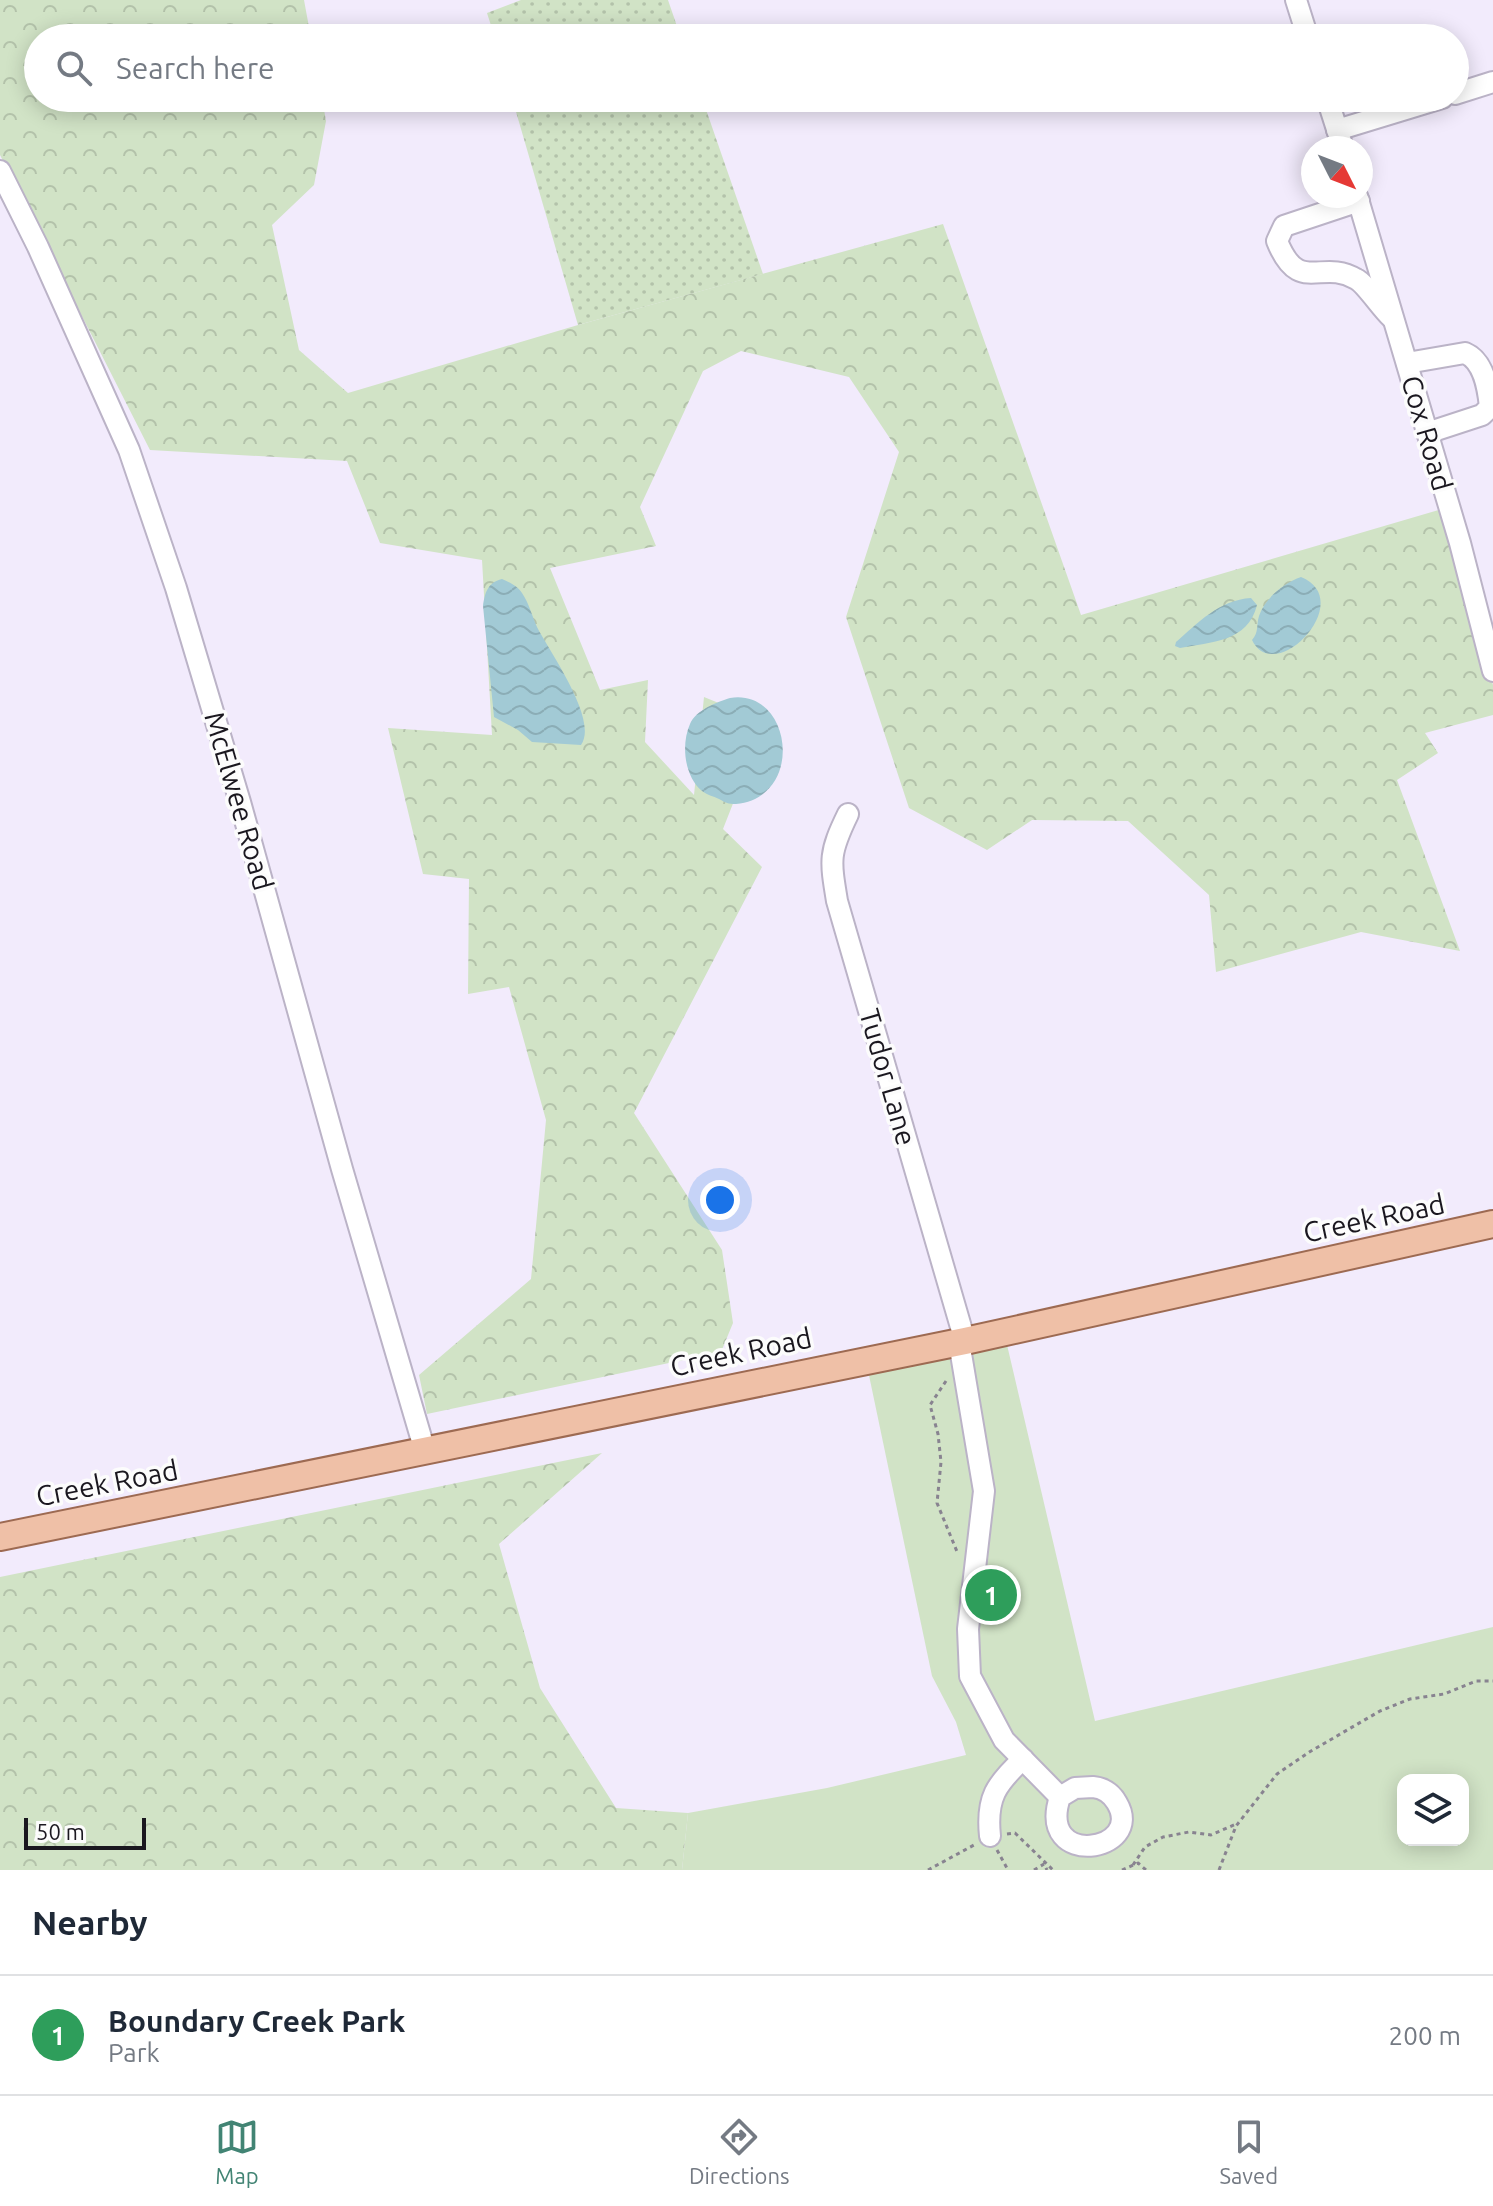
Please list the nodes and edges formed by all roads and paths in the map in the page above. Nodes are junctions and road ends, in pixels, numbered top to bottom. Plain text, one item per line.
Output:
1 (1296, 0) edge
2 (1304, 24) edge
3 (1493, 82) edge
4 (1469, 90) edge
5 (1331, 112) edge
6 (1407, 112) edge
7 (1339, 136) edge
8 (1347, 136) edge
9 (0, 171) edge
10 (1333, 208) edge
11 (1361, 208) edge
12 (1394, 319) junction
13 (1407, 363) junction
14 (1427, 433) junction
15 (1493, 671) edge
16 (848, 814) dead end
17 (1493, 1224) edge
18 (962, 1341) junction
19 (425, 1451) junction
20 (0, 1537) edge
21 (1493, 1681) edge
22 (1023, 1759) junction
23 (1060, 1797) dead end
24 (1240, 1822) junction
25 (990, 1836) junction
26 (1044, 1864) junction
27 (1133, 1865) junction
28 (928, 1870) edge
29 (1034, 1870) edge
30 (1047, 1870) edge
31 (1053, 1870) edge
32 (1122, 1870) edge
33 (1146, 1870) edge
34 (1219, 1870) edge

1 - 2 street
3 - 4 street
5 - 7 street
6 - 8 street
9 - 19 street, McElwee Road
10 - 12 street
11 - 12 street, Cox Road
12 - 13 street, Cox Road
13 - 14 street, Cox Road
13 - 14 street
14 - 15 street, Cox Road
16 - 18 street, Tudor Lane
17 - 18 main road, Creek Road
18 - 19 main road, Creek Road
18 - 22 street, Tudor Lane
19 - 20 main road, Creek Road
21 - 24 path
22 - 23 street, Tudor Lane
22 - 25 street
24 - 27 path
24 - 34 path
25 - 26 path
25 - 28 path
26 - 29 path
26 - 30 path
26 - 31 path
27 - 32 path
27 - 33 path

